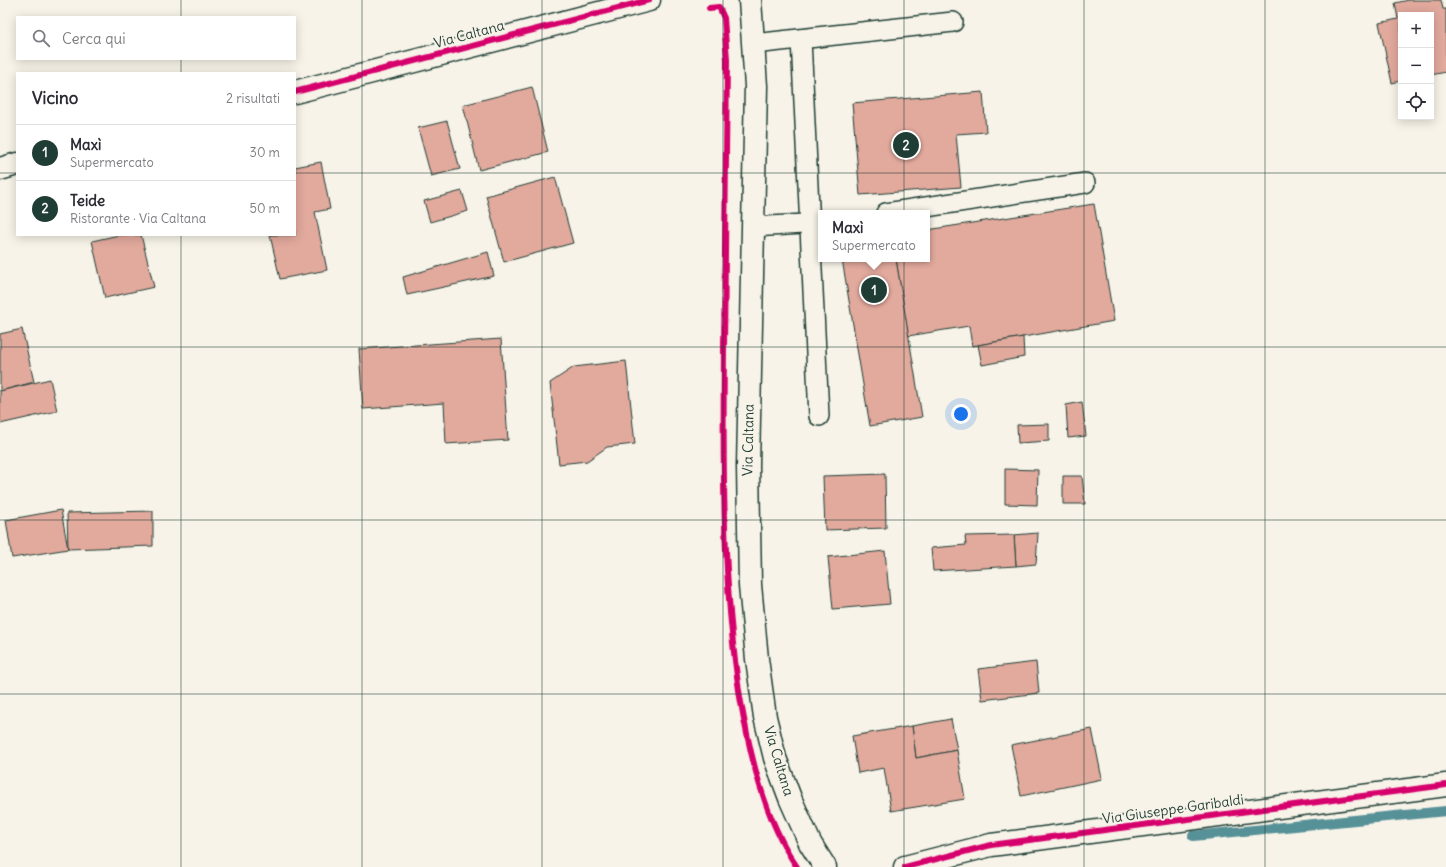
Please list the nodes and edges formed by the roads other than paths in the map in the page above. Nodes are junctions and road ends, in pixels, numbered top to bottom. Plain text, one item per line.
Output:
1 (648, 0) edge
2 (750, 0) edge
3 (954, 22) dead end
4 (801, 39) junction
5 (754, 44) junction
6 (296, 92) edge
7 (16, 164) edge
8 (0, 169) edge
9 (1085, 183) dead end
10 (906, 210) edge
11 (816, 224) edge
12 (753, 227) junction
13 (819, 416) dead end
14 (1446, 785) edge
15 (825, 867) edge
16 (905, 867) edge

1 - 6 street, Via Caltana
2 - 5 street, Via Caltana
3 - 4 lane
4 - 5 lane
4 - 11 lane
5 - 12 street, Via Caltana
7 - 8 street
9 - 10 lane
11 - 12 lane
11 - 13 lane
12 - 15 street, Via Caltana
14 - 16 street, Via Giuseppe Garibaldi

